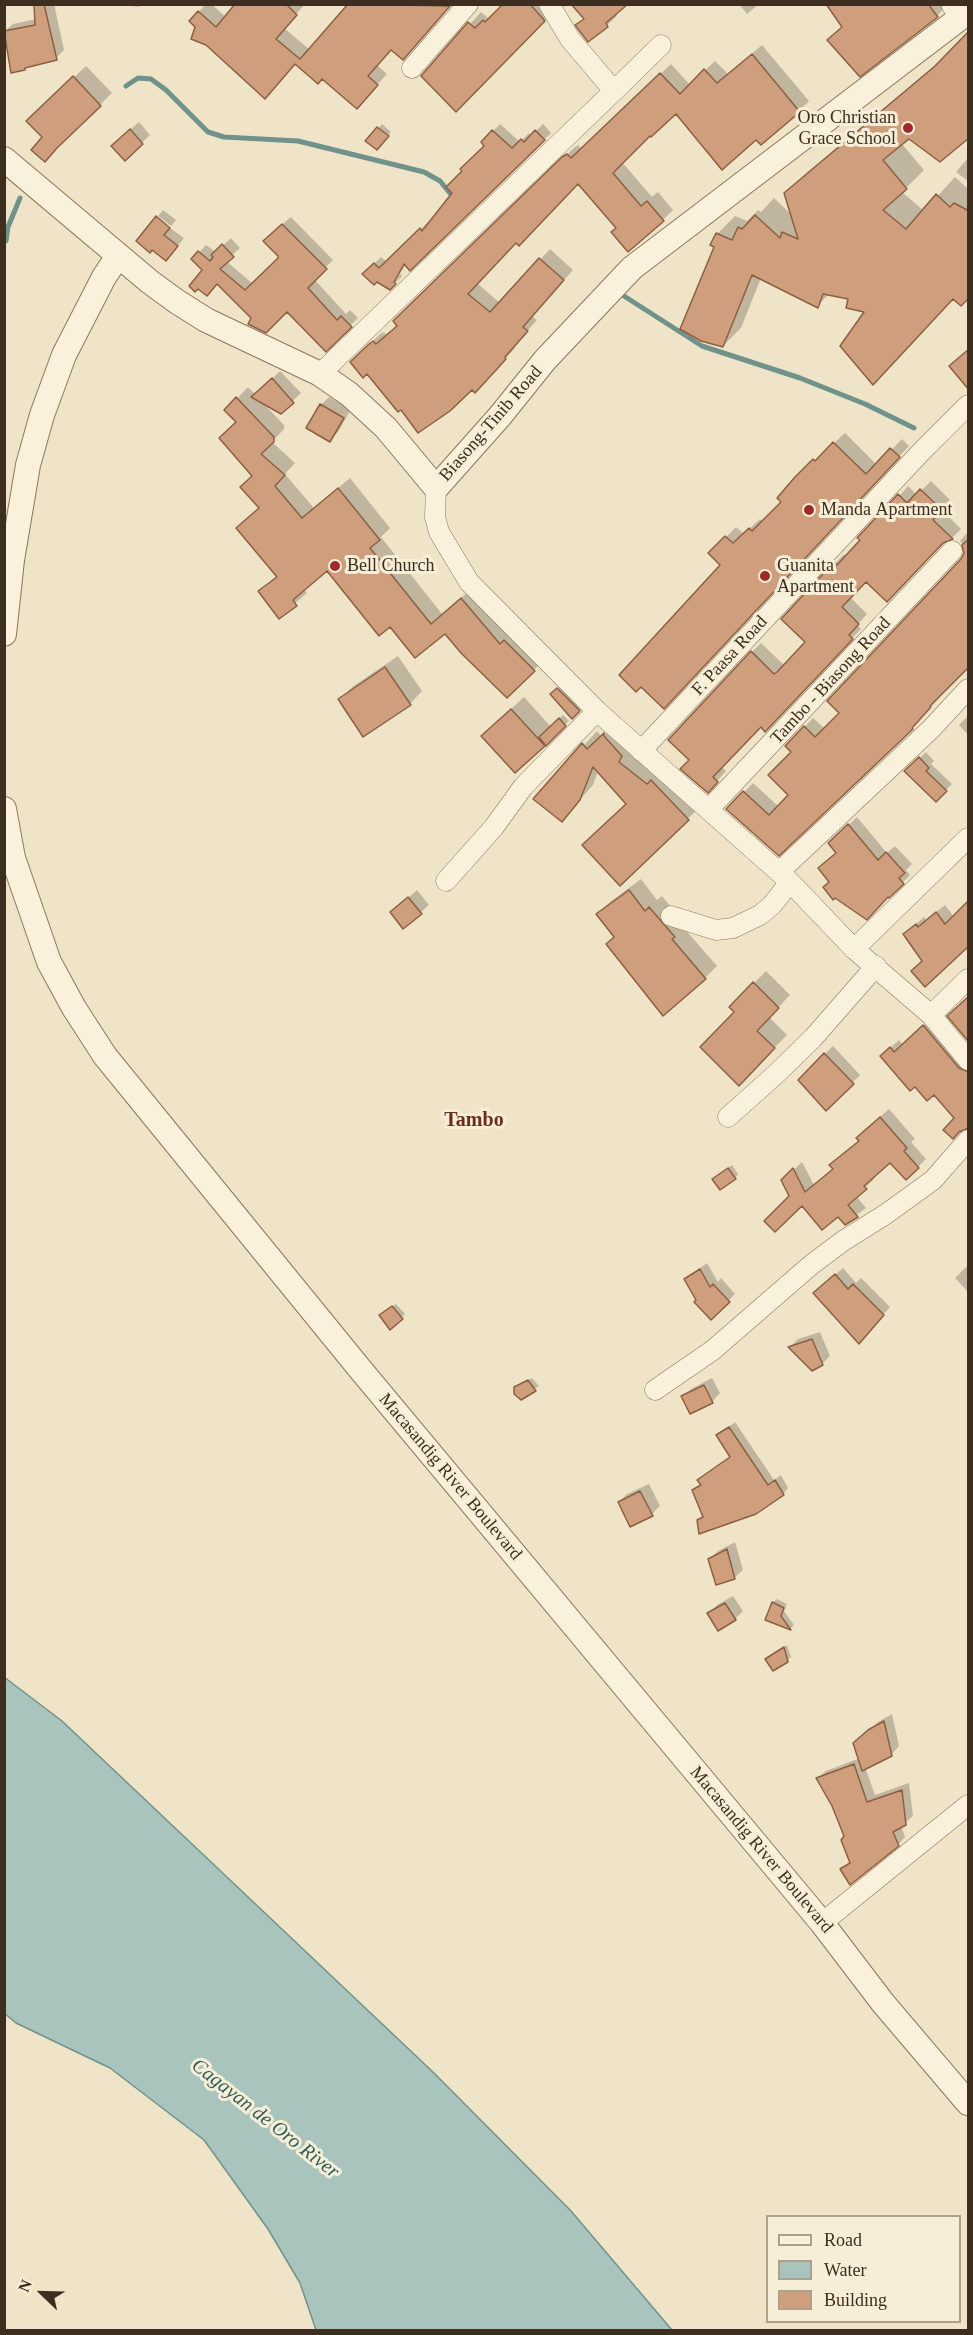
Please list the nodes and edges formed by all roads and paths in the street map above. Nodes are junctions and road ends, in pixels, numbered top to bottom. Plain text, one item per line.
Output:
1 (468, 4) edge
2 (549, 4) edge
3 (964, 10) edge
4 (661, 45) dead end
5 (412, 68) dead end
6 (614, 91) junction
7 (4, 159) edge
8 (118, 256) junction
9 (320, 375) junction
10 (969, 405) edge
11 (436, 488) junction
12 (952, 551) dead end
13 (4, 634) edge
14 (969, 689) edge
15 (597, 711) junction
16 (641, 751) junction
17 (4, 809) edge
18 (709, 809) junction
19 (969, 838) edge
20 (784, 877) junction
21 (446, 881) dead end
22 (671, 916) dead end
23 (854, 949) junction
24 (876, 966) junction
25 (969, 979) edge
26 (931, 1014) junction
27 (969, 1060) edge
28 (728, 1117) dead end
29 (969, 1140) edge
30 (655, 1390) dead end
31 (969, 1805) edge
32 (822, 1923) junction
33 (969, 2103) edge

1 - 5 street
2 - 6 street
3 - 11 street, Biasong-Tinib Road
4 - 6 street
6 - 9 street
7 - 8 street, Biasong-Tinib Road
8 - 9 street, Biasong-Tinib Road
8 - 13 street
9 - 11 street, Biasong-Tinib Road
10 - 16 street, F. Paasa Road
11 - 15 street
12 - 18 street, Tambo - Biasong Road
14 - 20 street
15 - 16 street
15 - 21 street
16 - 18 street
17 - 32 street, Macasandig River Boulevard
18 - 20 street
19 - 23 street
20 - 22 street
20 - 23 street
23 - 24 street
24 - 26 street
24 - 28 street
25 - 26 street
26 - 27 street
29 - 30 street
31 - 32 street
32 - 33 street, Macasandig River Boulevard

